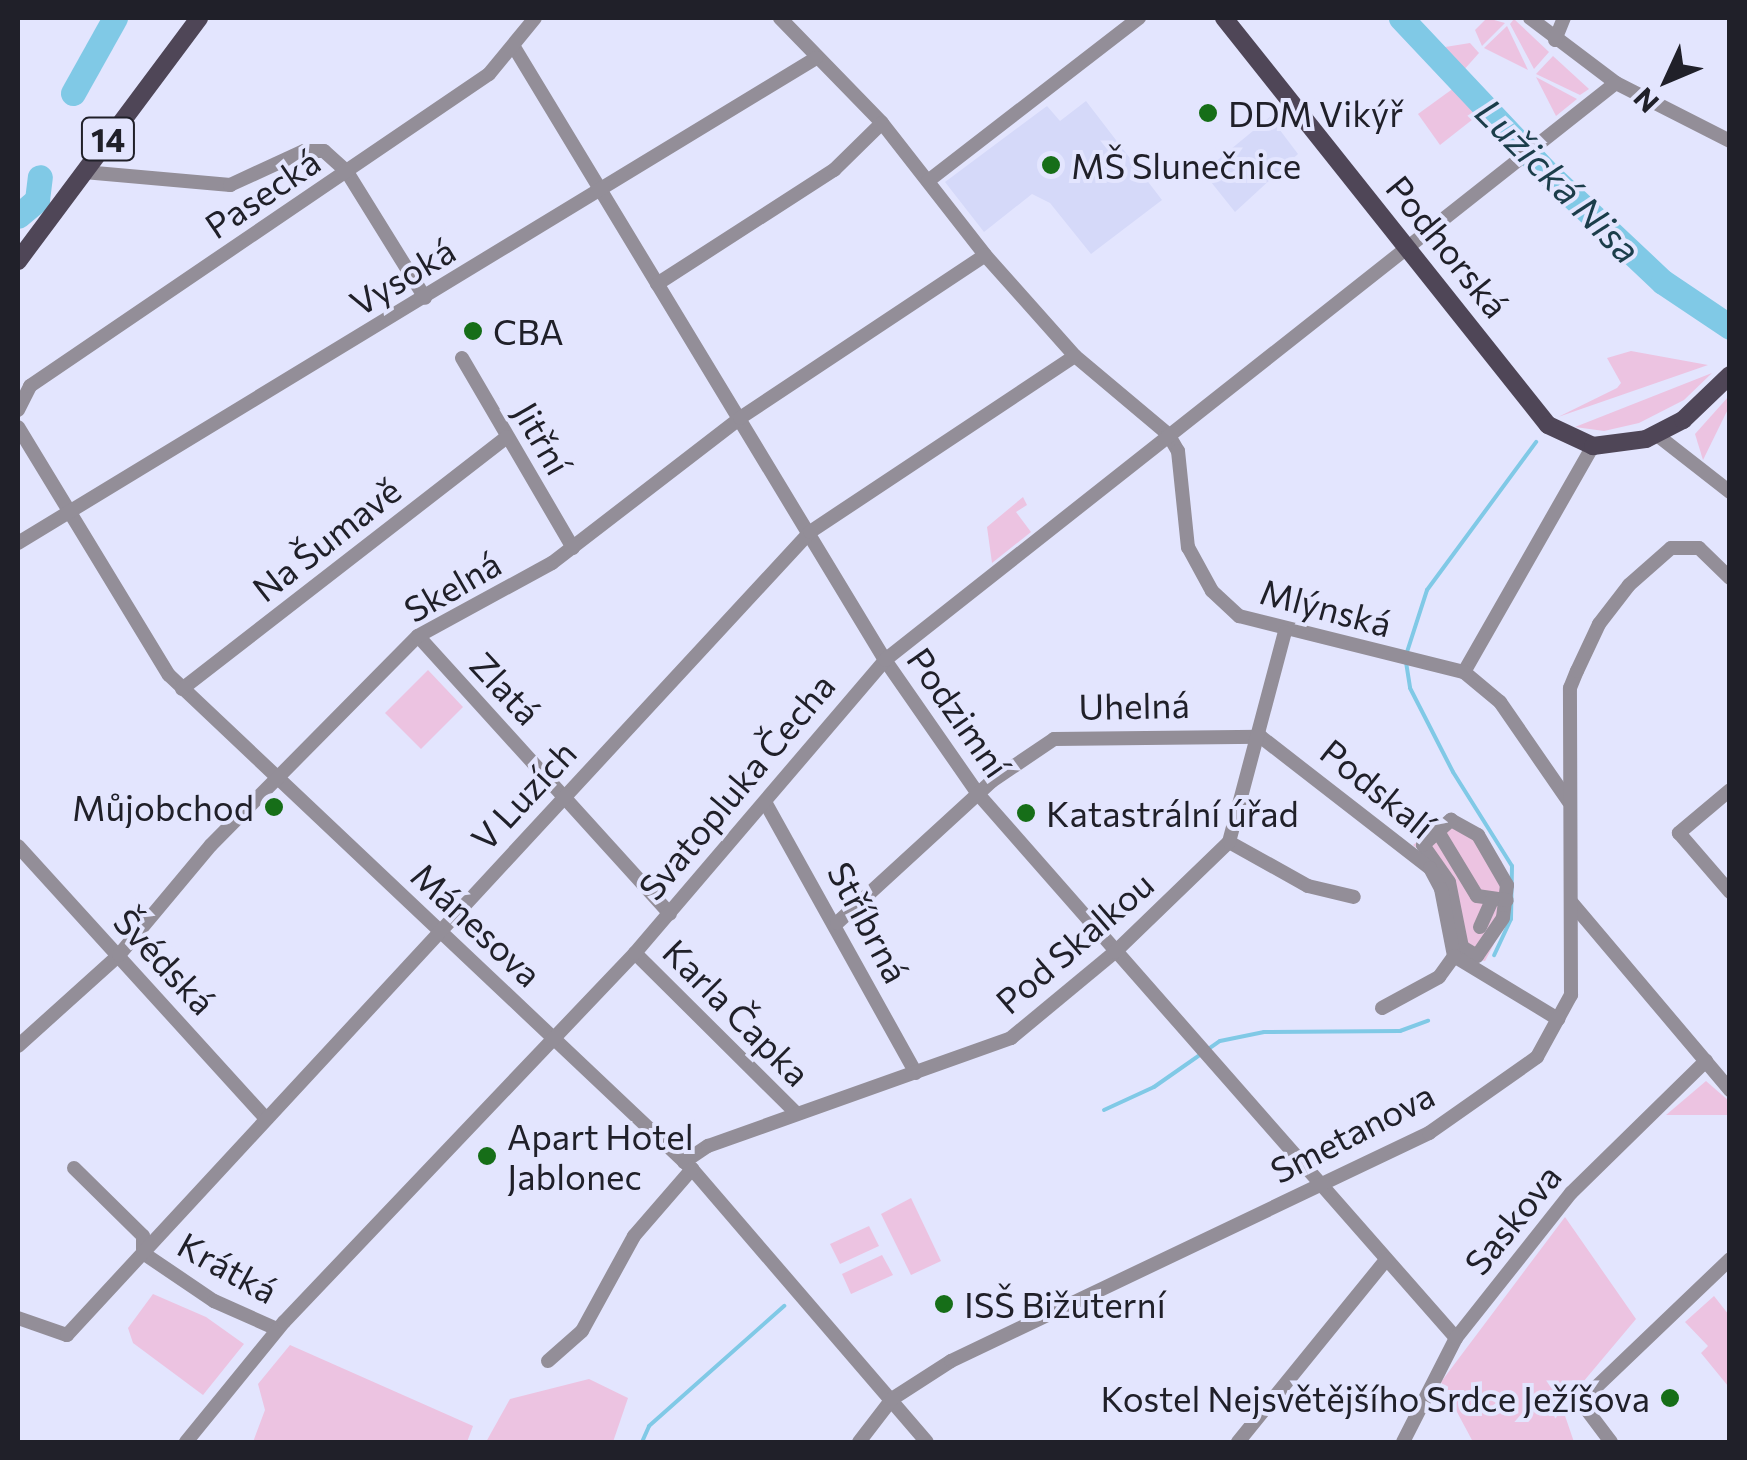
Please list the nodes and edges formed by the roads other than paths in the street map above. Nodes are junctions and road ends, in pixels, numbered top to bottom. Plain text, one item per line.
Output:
1 (199, 18) edge
2 (535, 18) edge
3 (780, 18) edge
4 (1139, 18) edge
5 (1224, 18) edge
6 (1530, 18) edge
7 (1564, 18) edge
8 (1555, 40) junction
9 (514, 47) junction
10 (816, 58) junction
11 (1616, 83) junction
12 (882, 123) junction
13 (1730, 141) edge
14 (84, 172) junction
15 (346, 172) junction
16 (928, 181) junction
17 (601, 190) junction
18 (1408, 248) junction
19 (984, 255) junction
20 (18, 261) edge
21 (658, 284) junction
22 (425, 298) junction
23 (1075, 356) junction
24 (462, 358) dead end
25 (1730, 375) edge
26 (18, 410) edge
27 (740, 418) junction
28 (18, 427) edge
29 (1663, 432) junction
30 (1168, 434) junction
31 (508, 437) junction
32 (1593, 446) junction
33 (1730, 492) edge
34 (68, 512) junction
35 (810, 532) junction
36 (18, 543) edge
37 (573, 548) junction
38 (1730, 578) edge
39 (1285, 632) junction
40 (418, 636) junction
41 (885, 660) junction
42 (1464, 672) junction
43 (182, 688) junction
44 (1261, 737) junction
45 (278, 777) junction
46 (1730, 790) edge
47 (978, 795) junction
48 (563, 796) junction
49 (765, 802) junction
50 (1569, 802) junction
51 (1437, 830) junction
52 (1229, 842) junction
53 (18, 846) edge
54 (1485, 846) junction
55 (1461, 864) junction
56 (1446, 874) junction
57 (1730, 892) edge
58 (1354, 897) dead end
59 (1492, 899) junction
60 (1572, 903) junction
61 (670, 914) junction
62 (837, 923) junction
63 (1459, 924) junction
64 (1480, 927) junction
65 (439, 930) junction
66 (1492, 940) junction
67 (1115, 952) junction
68 (634, 953) junction
69 (119, 955) junction
70 (1454, 956) junction
71 (1382, 1008) dead end
72 (1558, 1019) junction
73 (552, 1035) junction
74 (18, 1046) edge
75 (1706, 1061) junction
76 (916, 1073) junction
77 (1730, 1090) edge
78 (797, 1114) junction
79 (266, 1118) junction
80 (688, 1165) junction
81 (74, 1168) dead end
82 (1320, 1183) junction
83 (143, 1253) junction
84 (1730, 1259) edge
85 (1386, 1260) junction
86 (18, 1318) edge
87 (277, 1329) junction
88 (1456, 1338) junction
89 (548, 1361) dead end
90 (892, 1400) junction
91 (186, 1442) edge
92 (859, 1442) edge
93 (928, 1442) edge
94 (1238, 1442) edge
95 (1402, 1442) edge
96 (1611, 1442) edge

1 - 14 main road, 14
2 - 9 street, Pasecká
3 - 10 street
4 - 16 street
5 - 18 main road, Podhorská
6 - 8 street
7 - 8 street
8 - 11 street
9 - 15 street, Pasecká
9 - 17 street, Podzimní
10 - 12 street
10 - 17 street, Vysoká
11 - 13 street
11 - 18 street, Svatopluka Čecha
12 - 16 street
12 - 21 street
14 - 15 street
14 - 20 main road, 14
15 - 22 street
15 - 26 street, Pasecká
16 - 19 street
17 - 21 street, Podzimní
17 - 22 street, Vysoká
18 - 30 street, Svatopluka Čecha
18 - 32 main road, Podhorská
19 - 23 street
19 - 27 street, Skelná
21 - 27 street, Podzimní
22 - 34 street, Vysoká
23 - 30 street
23 - 35 street, V Luzích
24 - 31 street, Jitřní
25 - 29 main road
27 - 35 street, Podzimní
27 - 37 street, Skelná
28 - 34 street, Mánesova
29 - 32 main road
29 - 33 street
30 - 39 street, Mlýnská
30 - 41 street, Svatopluka Čecha
31 - 37 street, Jitřní
31 - 43 street, Na Šumavě
32 - 42 street
34 - 36 street, Vysoká
34 - 43 street, Mánesova
35 - 41 street, Podzimní
35 - 48 street, V Luzích
37 - 40 street, Skelná
38 - 50 street, Smetanova
39 - 42 street, Mlýnská
39 - 44 street, Pod Skalkou
40 - 45 street, Skelná
40 - 48 street, Zlatá
41 - 47 street, Podzimní
41 - 49 street, Svatopluka Čecha
42 - 50 street
43 - 45 street, Mánesova
44 - 47 street, Uhelná
44 - 52 street, Pod Skalkou
44 - 70 street, Podskalí
45 - 65 street, Mánesova
45 - 69 street, Skelná
46 - 57 street
47 - 62 street, Uhelná
47 - 67 street, Podzimní
48 - 61 street, Zlatá
48 - 65 street, V Luzích
49 - 61 street, Svatopluka Čecha
49 - 62 street, Stříbrná
50 - 60 street, Smetanova
51 - 54 street
51 - 55 street
51 - 56 street
52 - 58 street
52 - 67 street, Pod Skalkou
53 - 69 street, Švédská
54 - 55 street
54 - 59 street
55 - 56 street
55 - 59 street
56 - 63 street
59 - 63 street
59 - 64 street
59 - 66 street
60 - 72 street, Smetanova
60 - 75 street
61 - 68 street, Svatopluka Čecha
62 - 76 street, Stříbrná
63 - 64 street
63 - 66 street
64 - 66 street
65 - 73 street, Mánesova
65 - 79 street, V Luzích
67 - 76 street, Pod Skalkou
67 - 82 street, Podzimní
68 - 73 street, Svatopluka Čecha
68 - 78 street, Karla Čapka
69 - 74 street, Skelná
69 - 79 street, Švédská
70 - 71 street
70 - 72 street
72 - 82 street, Smetanova
73 - 80 street, Mánesova
73 - 87 street, Svatopluka Čecha
75 - 77 street
75 - 88 street, Saskova
76 - 78 street, Pod Skalkou
78 - 80 street, Pod Skalkou
79 - 83 street, V Luzích
80 - 89 street, Pod Skalkou
80 - 90 street, Mánesova
81 - 83 street, Krátká
82 - 85 street, Podzimní
82 - 90 street, Smetanova
83 - 86 street, V Luzích
83 - 87 street, Krátká
84 - 96 street
85 - 88 street, Podzimní
85 - 94 street
87 - 91 street, Svatopluka Čecha
88 - 95 street, Saskova
90 - 92 street, Smetanova
90 - 93 street, Mánesova

